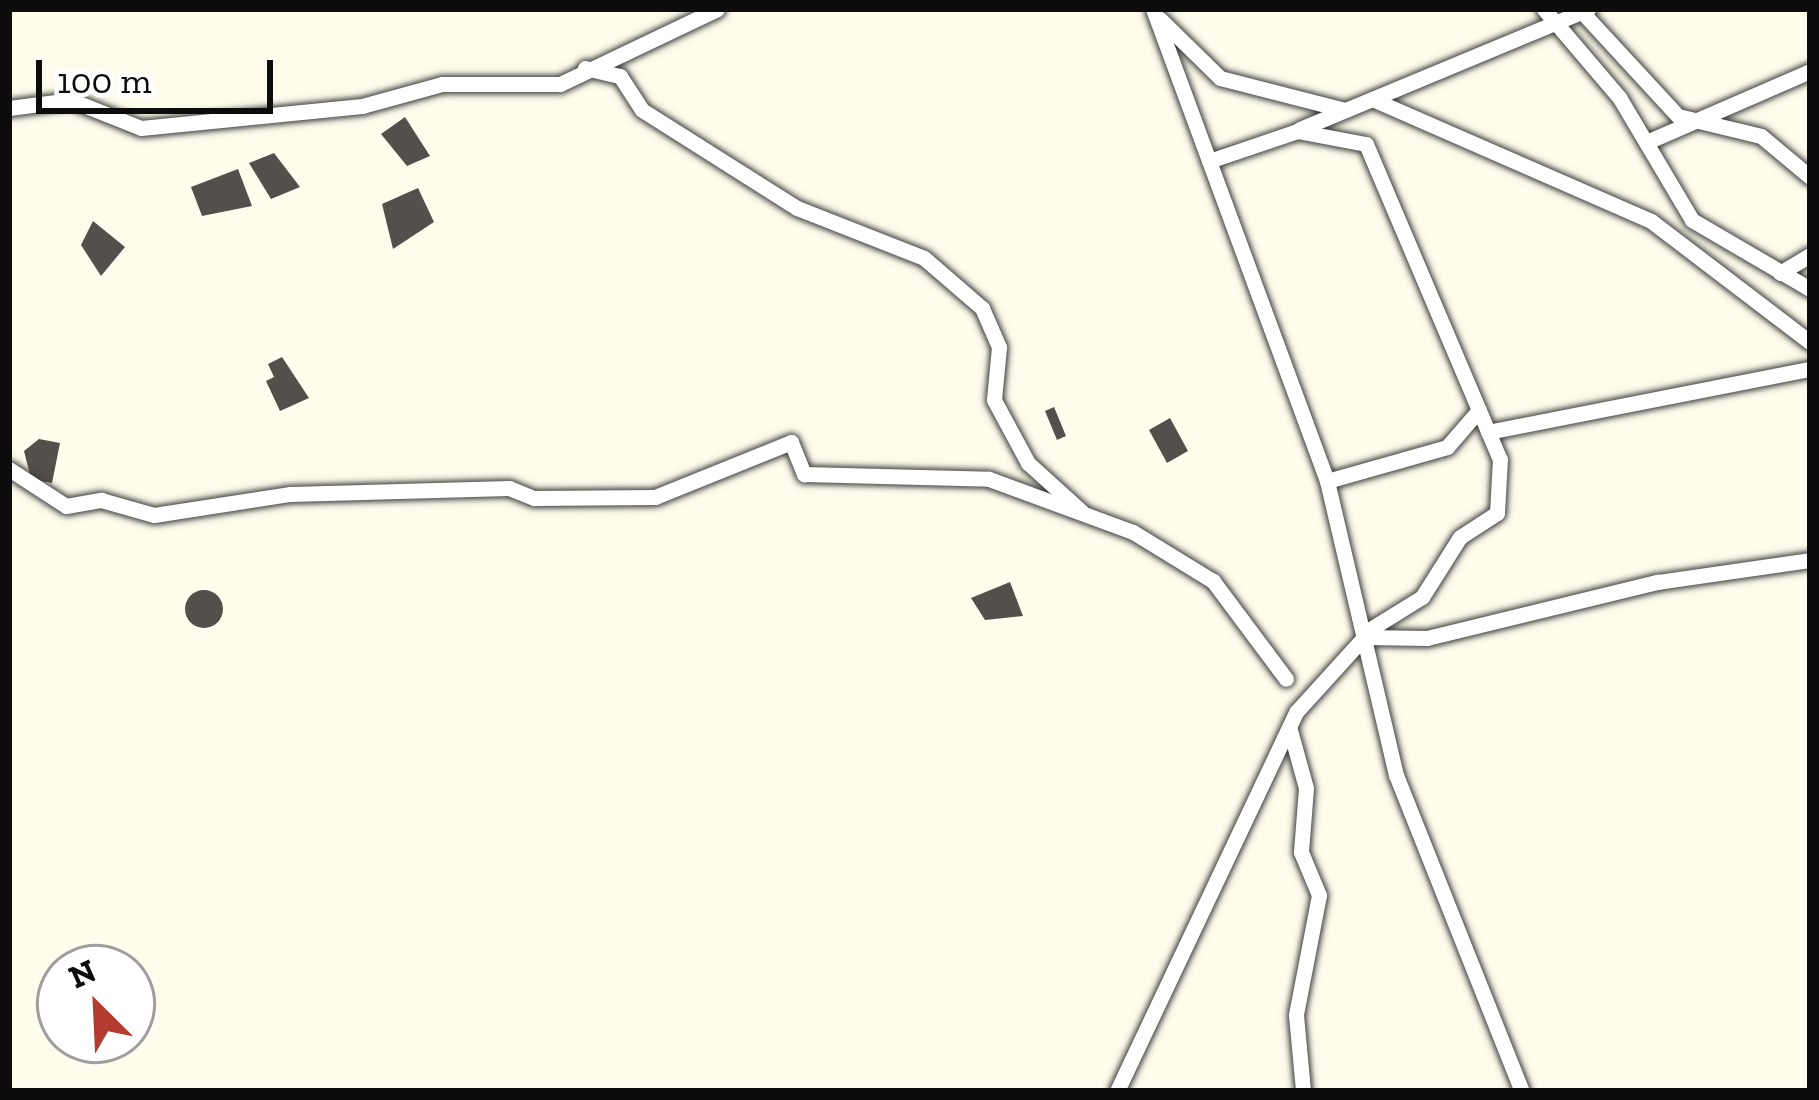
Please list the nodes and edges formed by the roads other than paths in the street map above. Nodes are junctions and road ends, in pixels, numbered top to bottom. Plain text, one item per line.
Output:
1 (717, 9) edge
2 (1584, 10) edge
3 (1155, 12) edge
4 (1549, 14) edge
5 (585, 68) junction
6 (1810, 71) edge
7 (1372, 98) junction
8 (9, 108) edge
9 (1345, 110) junction
10 (1699, 123) junction
11 (1297, 130) junction
12 (1649, 141) junction
13 (1209, 161) junction
14 (1810, 177) edge
15 (1810, 255) edge
16 (1780, 273) junction
17 (1810, 289) edge
18 (1810, 342) edge
19 (1810, 368) edge
20 (1479, 410) junction
21 (1488, 432) junction
22 (9, 469) edge
23 (1328, 481) junction
24 (1082, 512) junction
25 (1810, 560) edge
26 (1364, 635) junction
27 (1286, 680) dead end
28 (1289, 727) junction
29 (1117, 1091) edge
30 (1303, 1091) edge
31 (1522, 1091) edge

1 - 5 street
2 - 4 street
2 - 10 street
3 - 9 street
3 - 13 street
4 - 7 street
4 - 12 street
5 - 8 street
5 - 24 street
6 - 10 street
7 - 9 street
7 - 18 street
9 - 11 street
10 - 12 street
10 - 14 street
11 - 13 street
11 - 20 street
12 - 16 street
13 - 23 street
15 - 16 street
16 - 17 street
19 - 21 street
20 - 21 street
20 - 23 street
21 - 26 street
22 - 24 street
23 - 26 street
24 - 27 street
25 - 26 street
26 - 28 street
26 - 31 street
28 - 29 street
28 - 30 street

